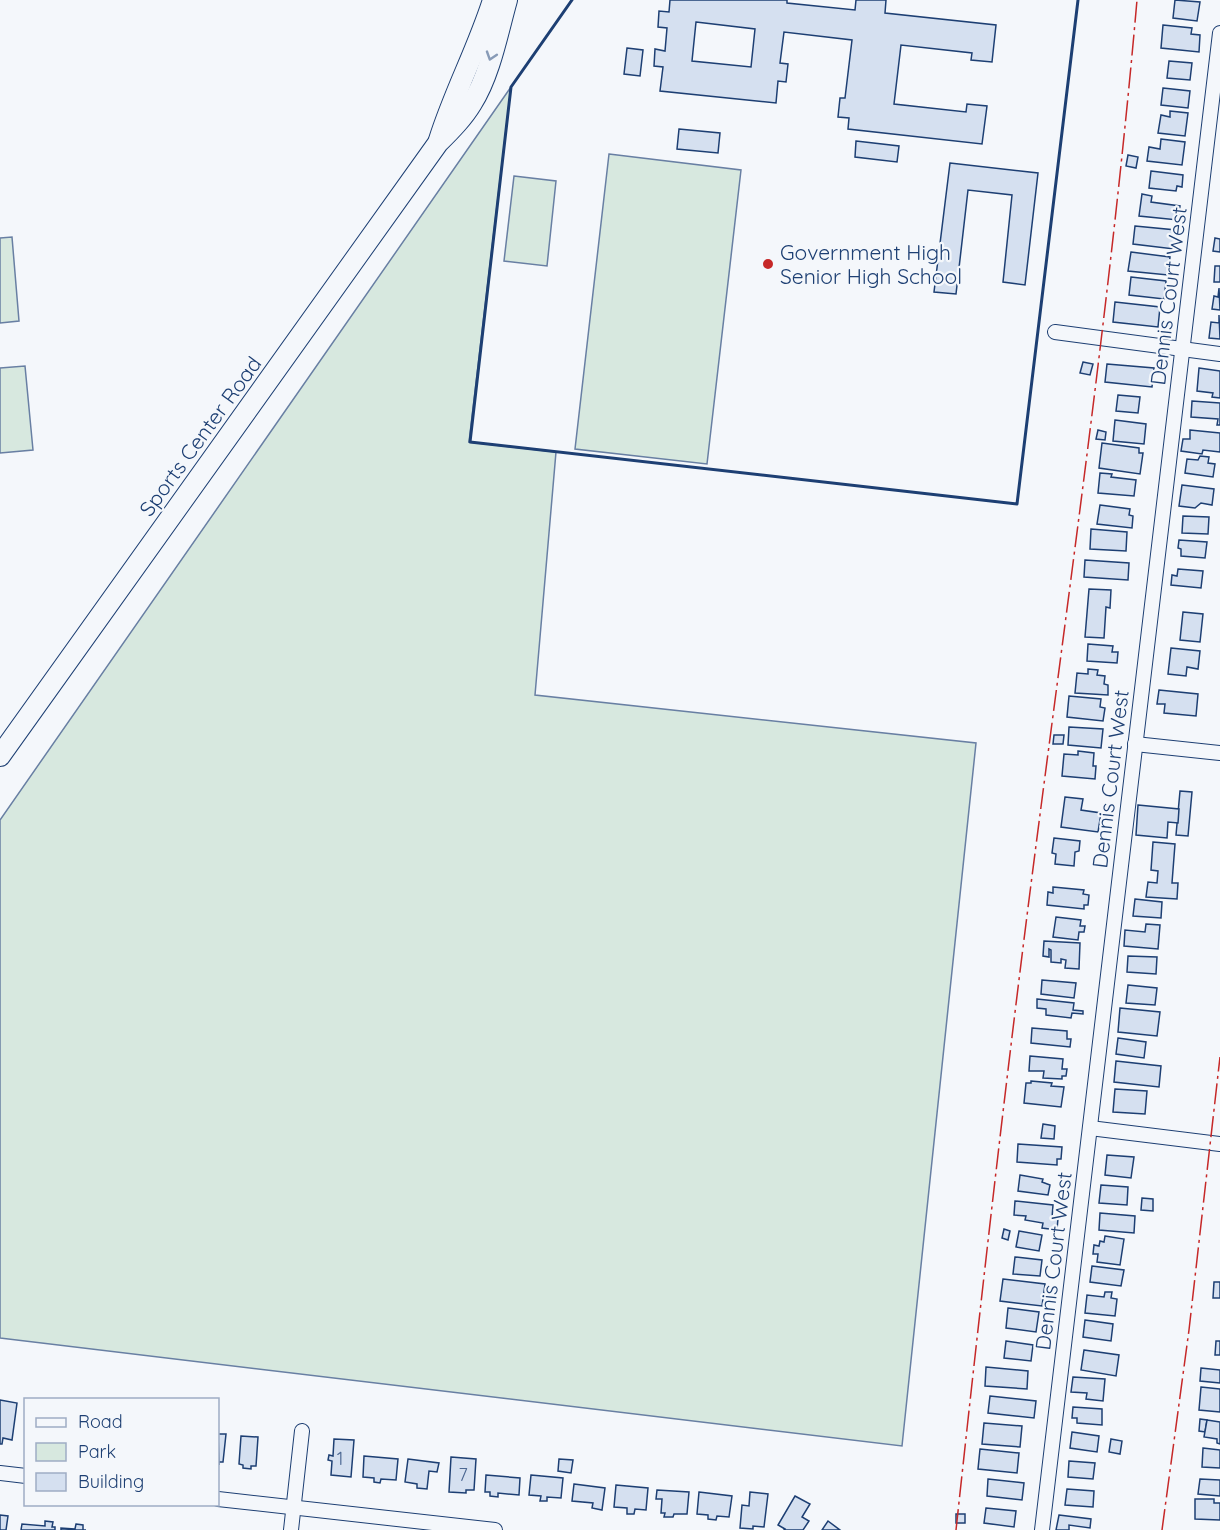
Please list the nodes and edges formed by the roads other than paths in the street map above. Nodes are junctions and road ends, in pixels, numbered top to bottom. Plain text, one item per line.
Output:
1 (493, 0) edge
2 (507, 0) edge
3 (1220, 33) edge
4 (438, 143) junction
5 (1055, 332) dead end
6 (1182, 349) junction
7 (1220, 354) edge
8 (1136, 744) junction
9 (1220, 753) edge
10 (0, 756) edge
11 (1090, 1128) junction
12 (1220, 1144) edge
13 (302, 1431) dead end
14 (0, 1473) edge
15 (24, 1476) edge
16 (219, 1499) edge
17 (294, 1508) junction
18 (291, 1530) edge
19 (495, 1530) edge
20 (1042, 1530) edge

1 - 4 main road, Sports Center Road
2 -> 4 main road, Sports Center Road
3 - 6 street, Dennis Court West
4 - 10 main road, Sports Center Road
5 - 6 street
6 - 7 street
6 - 8 street, Dennis Court West
8 - 9 street
8 - 11 street, Dennis Court West
11 - 12 street
11 - 20 street, Dennis Court West
13 - 17 street
14 - 15 street
16 - 17 street
17 - 18 street
17 - 19 street

